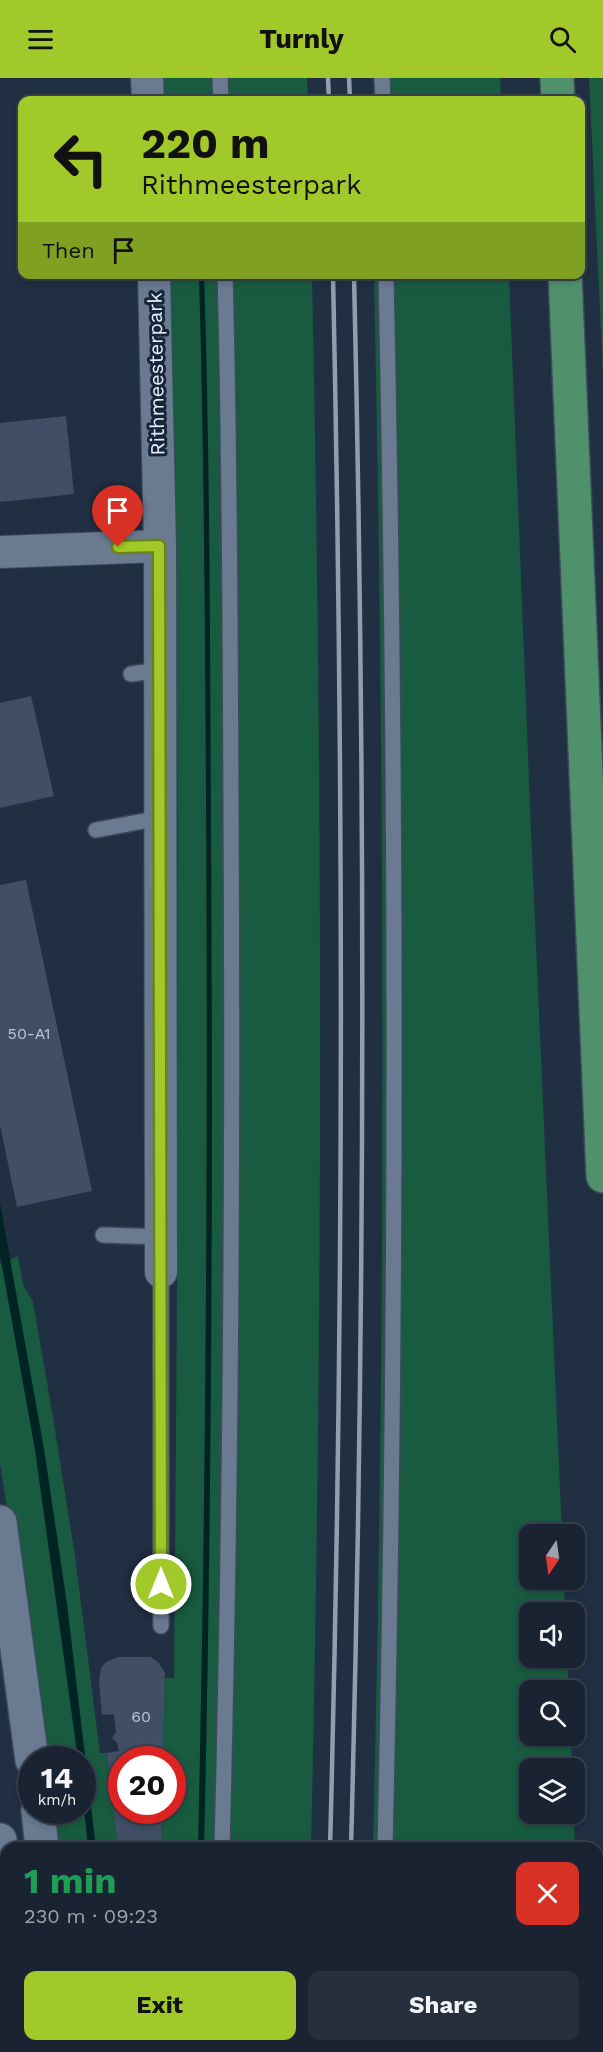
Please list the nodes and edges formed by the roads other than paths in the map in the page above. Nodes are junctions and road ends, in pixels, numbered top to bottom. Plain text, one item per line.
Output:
1 (147, 78) edge
2 (220, 78) edge
3 (382, 78) edge
4 (557, 78) edge
5 (148, 96) edge
6 (221, 96) edge
7 (383, 96) edge
8 (558, 96) edge
9 (154, 279) edge
10 (225, 279) edge
11 (386, 279) edge
12 (565, 279) edge
13 (159, 546) junction
14 (0, 552) edge
15 (160, 818) junction
16 (96, 830) dead end
17 (603, 1176) edge
18 (104, 1235) dead end
19 (161, 1237) junction
20 (161, 1272) joint
21 (0, 1522) edge
22 (161, 1626) dead end
23 (30, 1746) edge
24 (39, 1824) edge
25 (41, 1842) edge
26 (222, 1842) edge
27 (385, 1842) edge

1 - 5 street
2 - 6 lane
3 - 7 lane
4 - 8 highway
9 - 13 street, Rithmeesterpark
10 - 26 lane
11 - 27 lane
12 - 17 highway
13 - 14 street
13 - 15 street, Rithmeesterpark
15 - 16 lane
15 - 19 street, Rithmeesterpark
18 - 19 lane
19 - 20 street, Rithmeesterpark
20 - 22 lane, Rithmeesterpark
21 - 23 main road
24 - 25 main road

